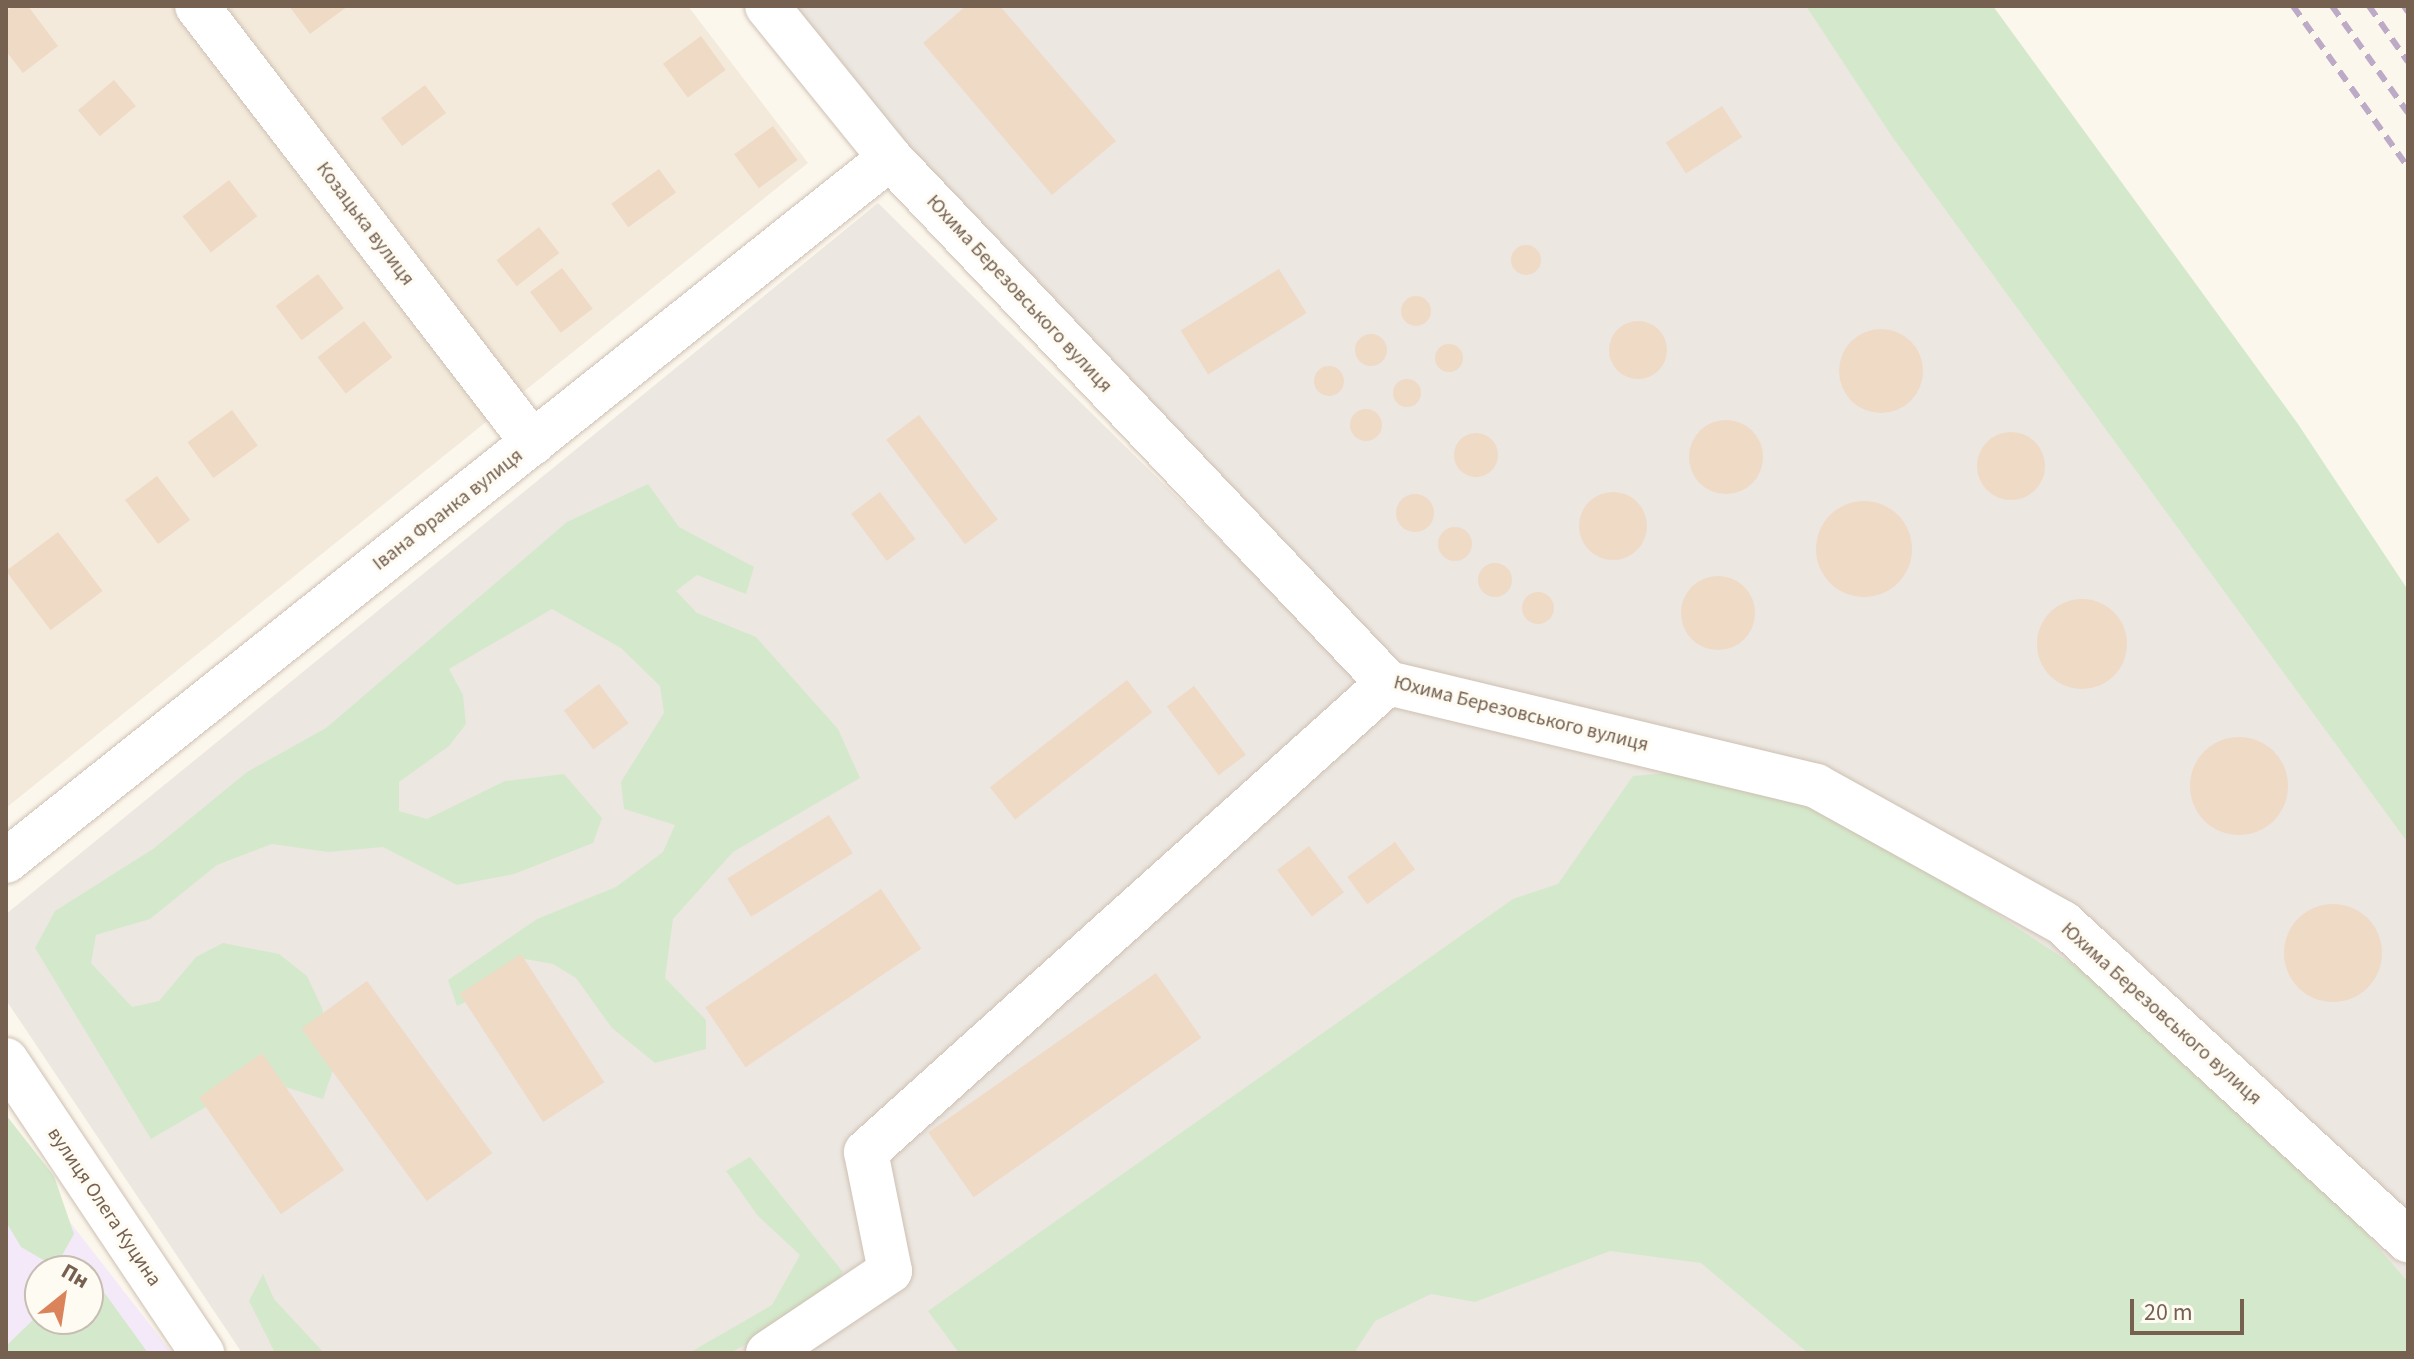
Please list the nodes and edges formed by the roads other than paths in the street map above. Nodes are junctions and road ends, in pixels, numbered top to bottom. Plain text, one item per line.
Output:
1 (197, 6) edge
2 (767, 6) edge
3 (890, 158) junction
4 (533, 443) junction
5 (1388, 683) junction
6 (6, 861) edge
7 (6, 1060) edge
8 (2408, 1240) edge
9 (202, 1353) edge
10 (768, 1353) edge

1 - 4 street, Козацька вулиця
2 - 3 street, Юхима Березовського вулиця
3 - 4 street, Івана Франка вулиця
3 - 5 street, Юхима Березовського вулиця
4 - 6 street, Івана Франка вулиця
5 - 8 street, Юхима Березовського вулиця
5 - 10 street
7 - 9 street, вулиця Олега Куцина

